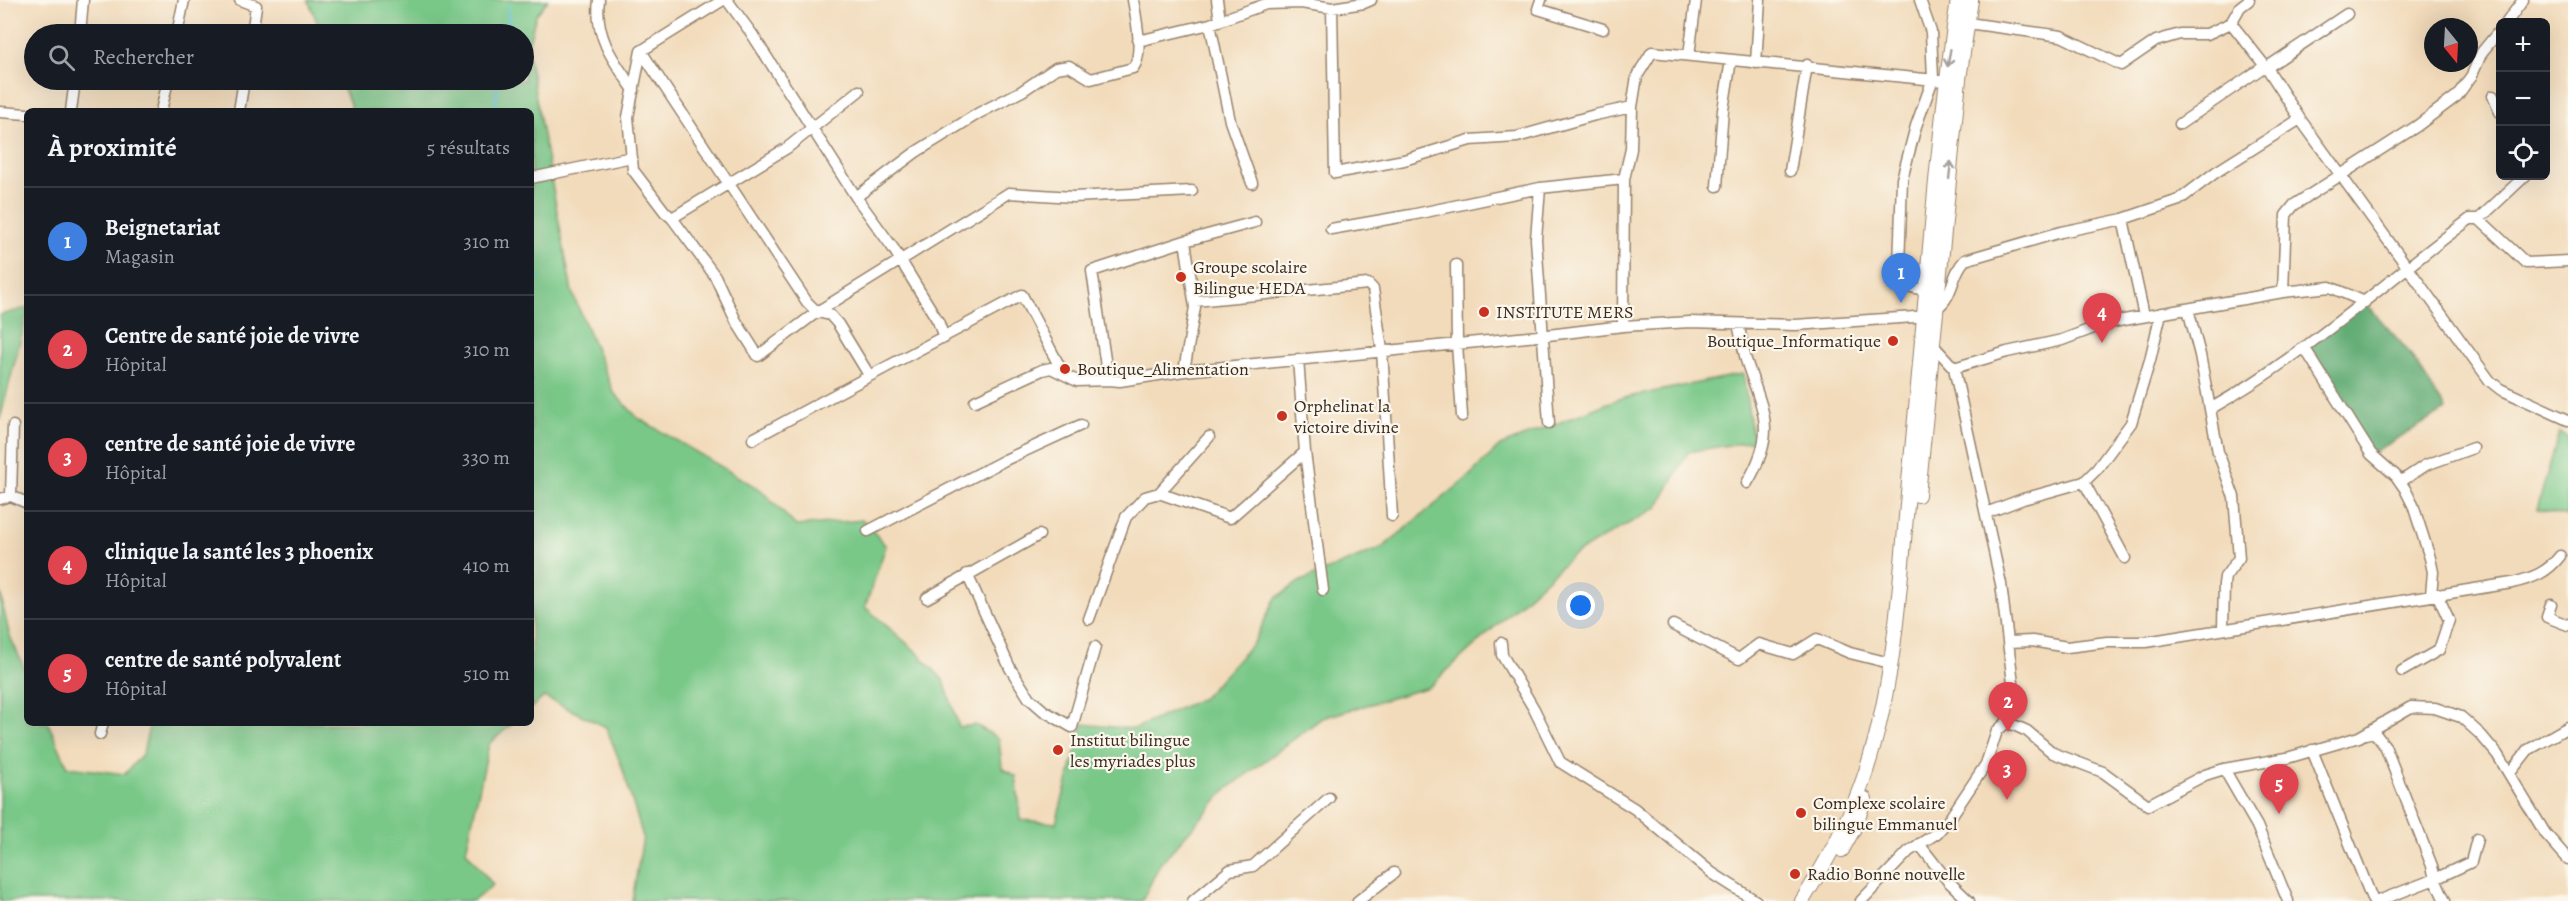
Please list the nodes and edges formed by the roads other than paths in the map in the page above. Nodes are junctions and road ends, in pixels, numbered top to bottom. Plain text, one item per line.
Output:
1 (83, 0) edge
2 (184, 0) edge
3 (240, 0) edge
4 (599, 0) edge
5 (725, 0) edge
6 (1133, 0) edge
7 (1217, 0) edge
8 (1371, 0) edge
9 (1541, 0) edge
10 (1696, 0) edge
11 (1760, 0) edge
12 (1920, 0) edge
13 (1958, 0) edge
14 (1971, 0) edge
15 (2248, 0) edge
16 (2523, 0) edge
17 (1301, 1) edge
18 (1332, 8) junction
19 (2347, 14) dead end
20 (2510, 18) edge
21 (1215, 22) junction
22 (1968, 23) junction
23 (2231, 23) junction
24 (81, 24) edge
25 (179, 24) edge
26 (253, 24) edge
27 (1603, 29) dead end
28 (2496, 35) edge
29 (1138, 40) junction
30 (641, 51) junction
31 (1689, 55) junction
32 (1731, 60) junction
33 (1756, 63) junction
34 (1807, 66) junction
35 (2266, 67) junction
36 (1939, 80) junction
37 (74, 90) edge
38 (166, 90) edge
39 (242, 90) edge
40 (634, 90) junction
41 (859, 91) dead end
42 (2493, 96) dead end
43 (2496, 103) edge
44 (1632, 107) junction
45 (71, 108) edge
46 (162, 108) edge
47 (239, 108) edge
48 (0, 112) edge
49 (24, 114) edge
50 (2300, 119) junction
51 (2180, 124) dead end
52 (812, 129) junction
53 (632, 157) junction
54 (1790, 171) dead end
55 (2342, 176) junction
56 (534, 177) edge
57 (1623, 179) junction
58 (2521, 180) edge
59 (1252, 183) dead end
60 (729, 184) junction
61 (1717, 186) dead end
62 (1540, 189) junction
63 (1191, 191) dead end
64 (856, 197) junction
65 (672, 218) junction
66 (2123, 219) junction
67 (2479, 219) junction
68 (1255, 222) dead end
69 (1331, 229) dead end
70 (1185, 241) junction
71 (900, 260) junction
72 (2568, 261) edge
73 (1456, 265) dead end
74 (2408, 268) junction
75 (1928, 291) junction
76 (2283, 292) junction
77 (1195, 301) junction
78 (2365, 302) junction
79 (2188, 309) junction
80 (817, 312) junction
81 (1933, 313) junction
82 (2161, 313) junction
83 (2144, 316) junction
84 (1738, 324) junction
85 (1623, 326) junction
86 (1542, 336) junction
87 (944, 338) junction
88 (1457, 344) junction
89 (1933, 345) junction
90 (2304, 347) junction
91 (1382, 351) junction
92 (1298, 359) junction
93 (1954, 368) junction
94 (1184, 370) junction
95 (1063, 373) junction
96 (868, 375) junction
97 (1108, 380) junction
98 (975, 401) dead end
99 (2210, 410) junction
100 (1461, 416) dead end
101 (2568, 420) edge
102 (1549, 423) dead end
103 (1081, 425) dead end
104 (13, 426) dead end
105 (1209, 437) dead end
106 (753, 439) dead end
107 (2473, 448) dead end
108 (1305, 452) junction
109 (2084, 482) junction
110 (2400, 482) junction
111 (1747, 483) dead end
112 (1159, 493) junction
113 (5, 497) edge
114 (24, 502) edge
115 (1986, 513) junction
116 (1392, 516) dead end
117 (868, 531) dead end
118 (1039, 535) dead end
119 (2560, 556) dead end
120 (2125, 558) dead end
121 (968, 574) junction
122 (1323, 590) dead end
123 (2434, 594) junction
124 (927, 598) dead end
125 (2551, 605) dead end
126 (1089, 619) dead end
127 (1673, 625) dead end
128 (2568, 625) edge
129 (2223, 628) junction
130 (2009, 642) junction
131 (1501, 643) dead end
132 (1095, 647) dead end
133 (1890, 663) junction
134 (2402, 671) dead end
135 (2007, 722) junction
136 (2568, 727) edge
137 (2363, 735) junction
138 (2312, 750) junction
139 (2224, 769) junction
140 (2509, 774) junction
141 (1329, 798) dead end
142 (2477, 839) dead end
143 (1919, 844) junction
144 (2568, 860) edge
145 (1394, 873) dead end
146 (2435, 879) junction
147 (1193, 901) edge
148 (1358, 901) edge
149 (1756, 901) edge
150 (1802, 901) edge
151 (1812, 901) edge
152 (1860, 901) edge
153 (1969, 901) edge
154 (2288, 901) edge
155 (2373, 901) edge
156 (2378, 901) edge
157 (2445, 901) edge

1 - 24 street
2 - 25 street
3 - 26 street
4 - 40 street
5 - 30 street
5 - 52 street
6 - 29 street
7 - 21 street
8 - 18 street
9 - 27 street
10 - 31 street
11 - 33 street
12 - 36 street
13 -> 36 main road
14 - 22 main road
15 - 23 street
16 - 20 street
17 - 18 street
17 - 21 street
18 - 44 street
19 - 35 street
21 - 29 street
21 - 59 street
22 - 23 street
81 -> 22 main road
23 - 35 street
28 - 55 street
29 - 64 street
30 - 40 street
30 - 60 street
31 - 32 street
31 - 44 street
32 - 33 street
32 - 61 street
33 - 34 street
34 - 36 street
34 - 54 street
35 - 50 street
35 - 51 street
36 - 75 main road
36 - 75 street
37 - 45 street
38 - 46 street
39 - 47 street
40 - 53 street
41 - 52 street
42 - 43 street
44 - 57 street
48 - 49 street
50 - 55 street
50 - 66 street
52 - 60 street
52 - 64 street
53 - 56 street
53 - 65 street
55 - 74 street
55 - 76 street
57 - 62 street
57 - 85 street
58 - 67 street
60 - 65 street
60 - 80 street
62 - 69 street
62 - 86 street
63 - 71 street
64 - 71 street
65 - 80 street
66 - 81 street
66 - 83 street
67 - 72 street
67 - 74 street
68 - 70 street
70 - 77 street
70 - 97 street
71 - 80 street
71 - 87 street
73 - 88 street
74 - 78 street
74 - 101 street
75 - 81 main road
76 - 78 street
76 - 79 street
77 - 91 street
77 - 94 street
78 - 90 street
79 - 82 street
79 - 99 street
80 - 96 street
81 - 84 street
81 - 89 main road
81 - 133 main road
82 - 83 street
82 - 109 street
83 - 93 street
84 - 85 street
84 - 111 street
85 - 86 street
86 - 88 street
86 - 102 street
87 - 95 street
87 - 96 street
88 - 91 street
88 - 100 street
89 - 93 street
89 - 151 main road
90 - 99 street
90 - 110 street
91 - 92 street
91 - 116 street
92 - 94 street
92 - 108 street
93 - 115 street
94 - 97 street
95 - 97 street
95 - 98 street
96 - 106 street
99 - 129 street
103 - 117 street
104 - 113 street
105 - 112 street
107 - 110 street
108 - 112 street
108 - 122 street
109 - 115 street
109 - 120 street
110 - 123 street
112 - 126 street
113 - 114 street
115 - 130 street
118 - 121 street
119 - 123 street
121 - 124 street
121 - 132 street
123 - 129 street
123 - 134 street
125 - 128 street
127 - 133 street
129 - 130 street
130 - 135 street
131 - 149 street
133 - 150 main road
135 - 139 street
135 - 143 street
136 - 140 street
137 - 138 street
137 - 140 street
137 - 146 street
138 - 139 street
138 - 155 street
139 - 154 street
140 - 144 street
141 - 147 street
142 - 146 street
143 - 152 street
143 - 153 street
145 - 148 street
146 - 156 street
146 - 157 street

